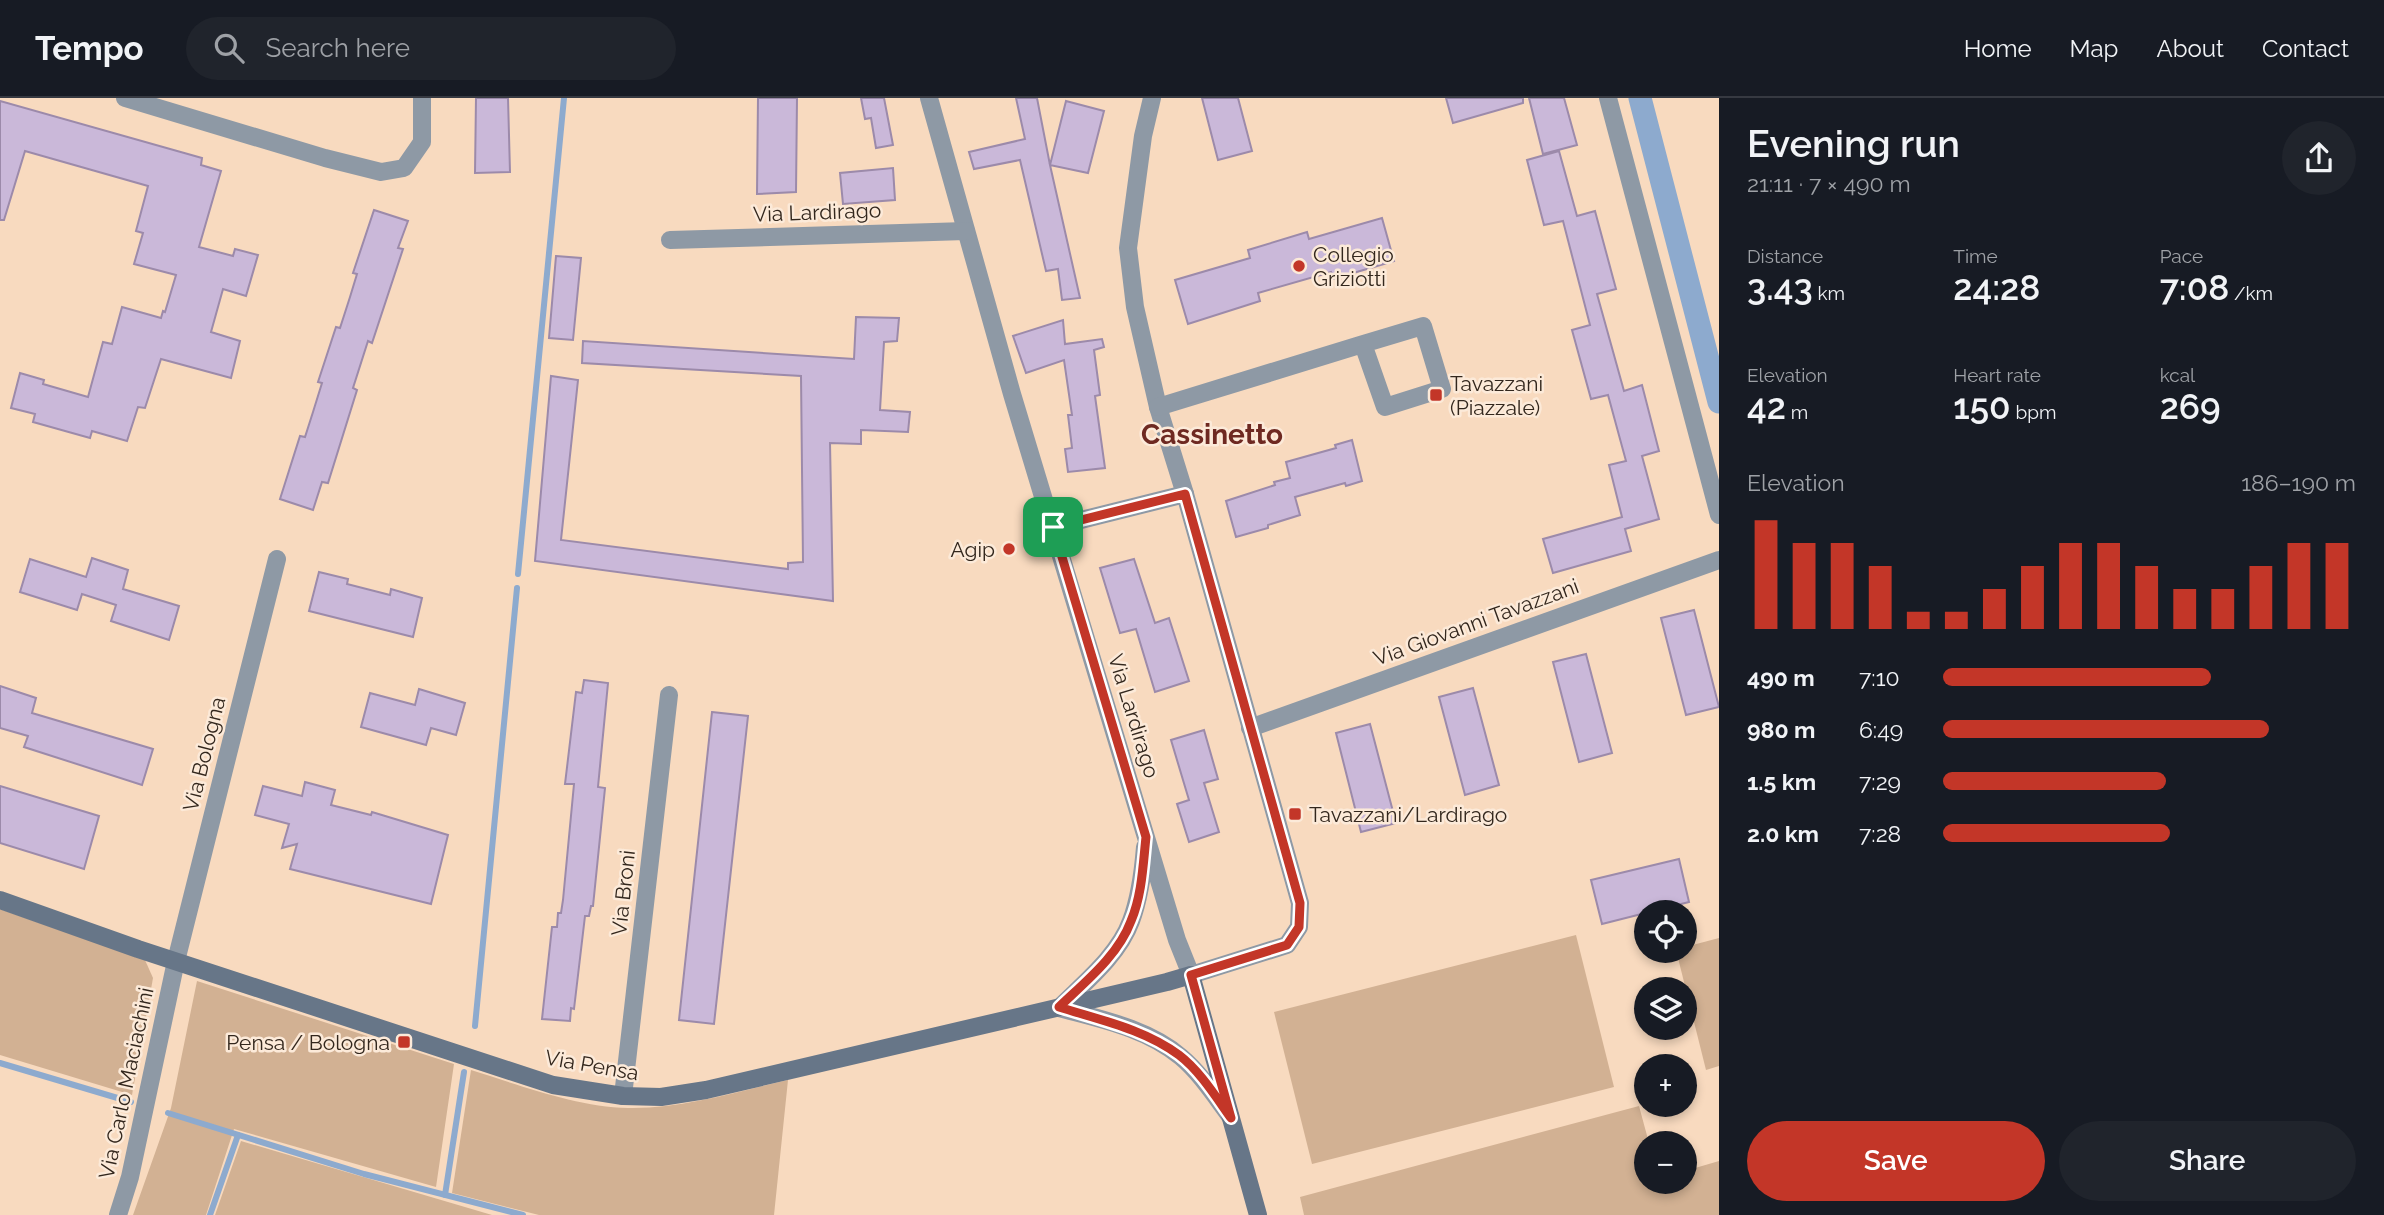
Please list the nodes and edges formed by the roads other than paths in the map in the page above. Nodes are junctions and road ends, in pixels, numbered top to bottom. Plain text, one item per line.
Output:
1 (125, 98) edge
2 (422, 98) edge
3 (929, 98) edge
4 (1152, 98) edge
5 (1608, 98) edge
6 (966, 230) junction
7 (670, 240) dead end
8 (1363, 344) junction
9 (1158, 407) junction
10 (1185, 494) junction
11 (1719, 515) edge
12 (1053, 527) junction
13 (277, 559) dead end
14 (1719, 560) edge
15 (668, 695) dead end
16 (1250, 728) junction
17 (1146, 837) junction
18 (0, 900) edge
19 (176, 961) junction
20 (1191, 975) junction
21 (1059, 1007) junction
22 (623, 1096) junction
23 (1231, 1118) junction
24 (118, 1215) edge
25 (1258, 1215) edge

1 - 2 street
3 - 6 street, Via Lardirago
4 - 9 street
5 - 11 street
6 - 7 street, Via Lardirago
6 - 12 street, Via Lardirago
8 - 8 street
8 - 9 street
9 - 10 street
10 - 12 street
10 - 16 street
12 - 17 street, Via Lardirago
13 - 19 street, Via Bologna
14 - 16 street, Via Giovanni Tavazzani
15 - 22 street, Via Broni
16 - 20 street
17 - 20 street, Via Lardirago
17 - 21 street
18 - 19 street, Via Pensa
19 - 22 street, Via Pensa
19 - 24 street, Via Carlo Maciachini
20 - 21 street, Via Pensa
20 - 23 street, Via Lardirago
21 - 22 street, Via Pensa
21 - 23 street
23 - 25 street, Via Lardirago

